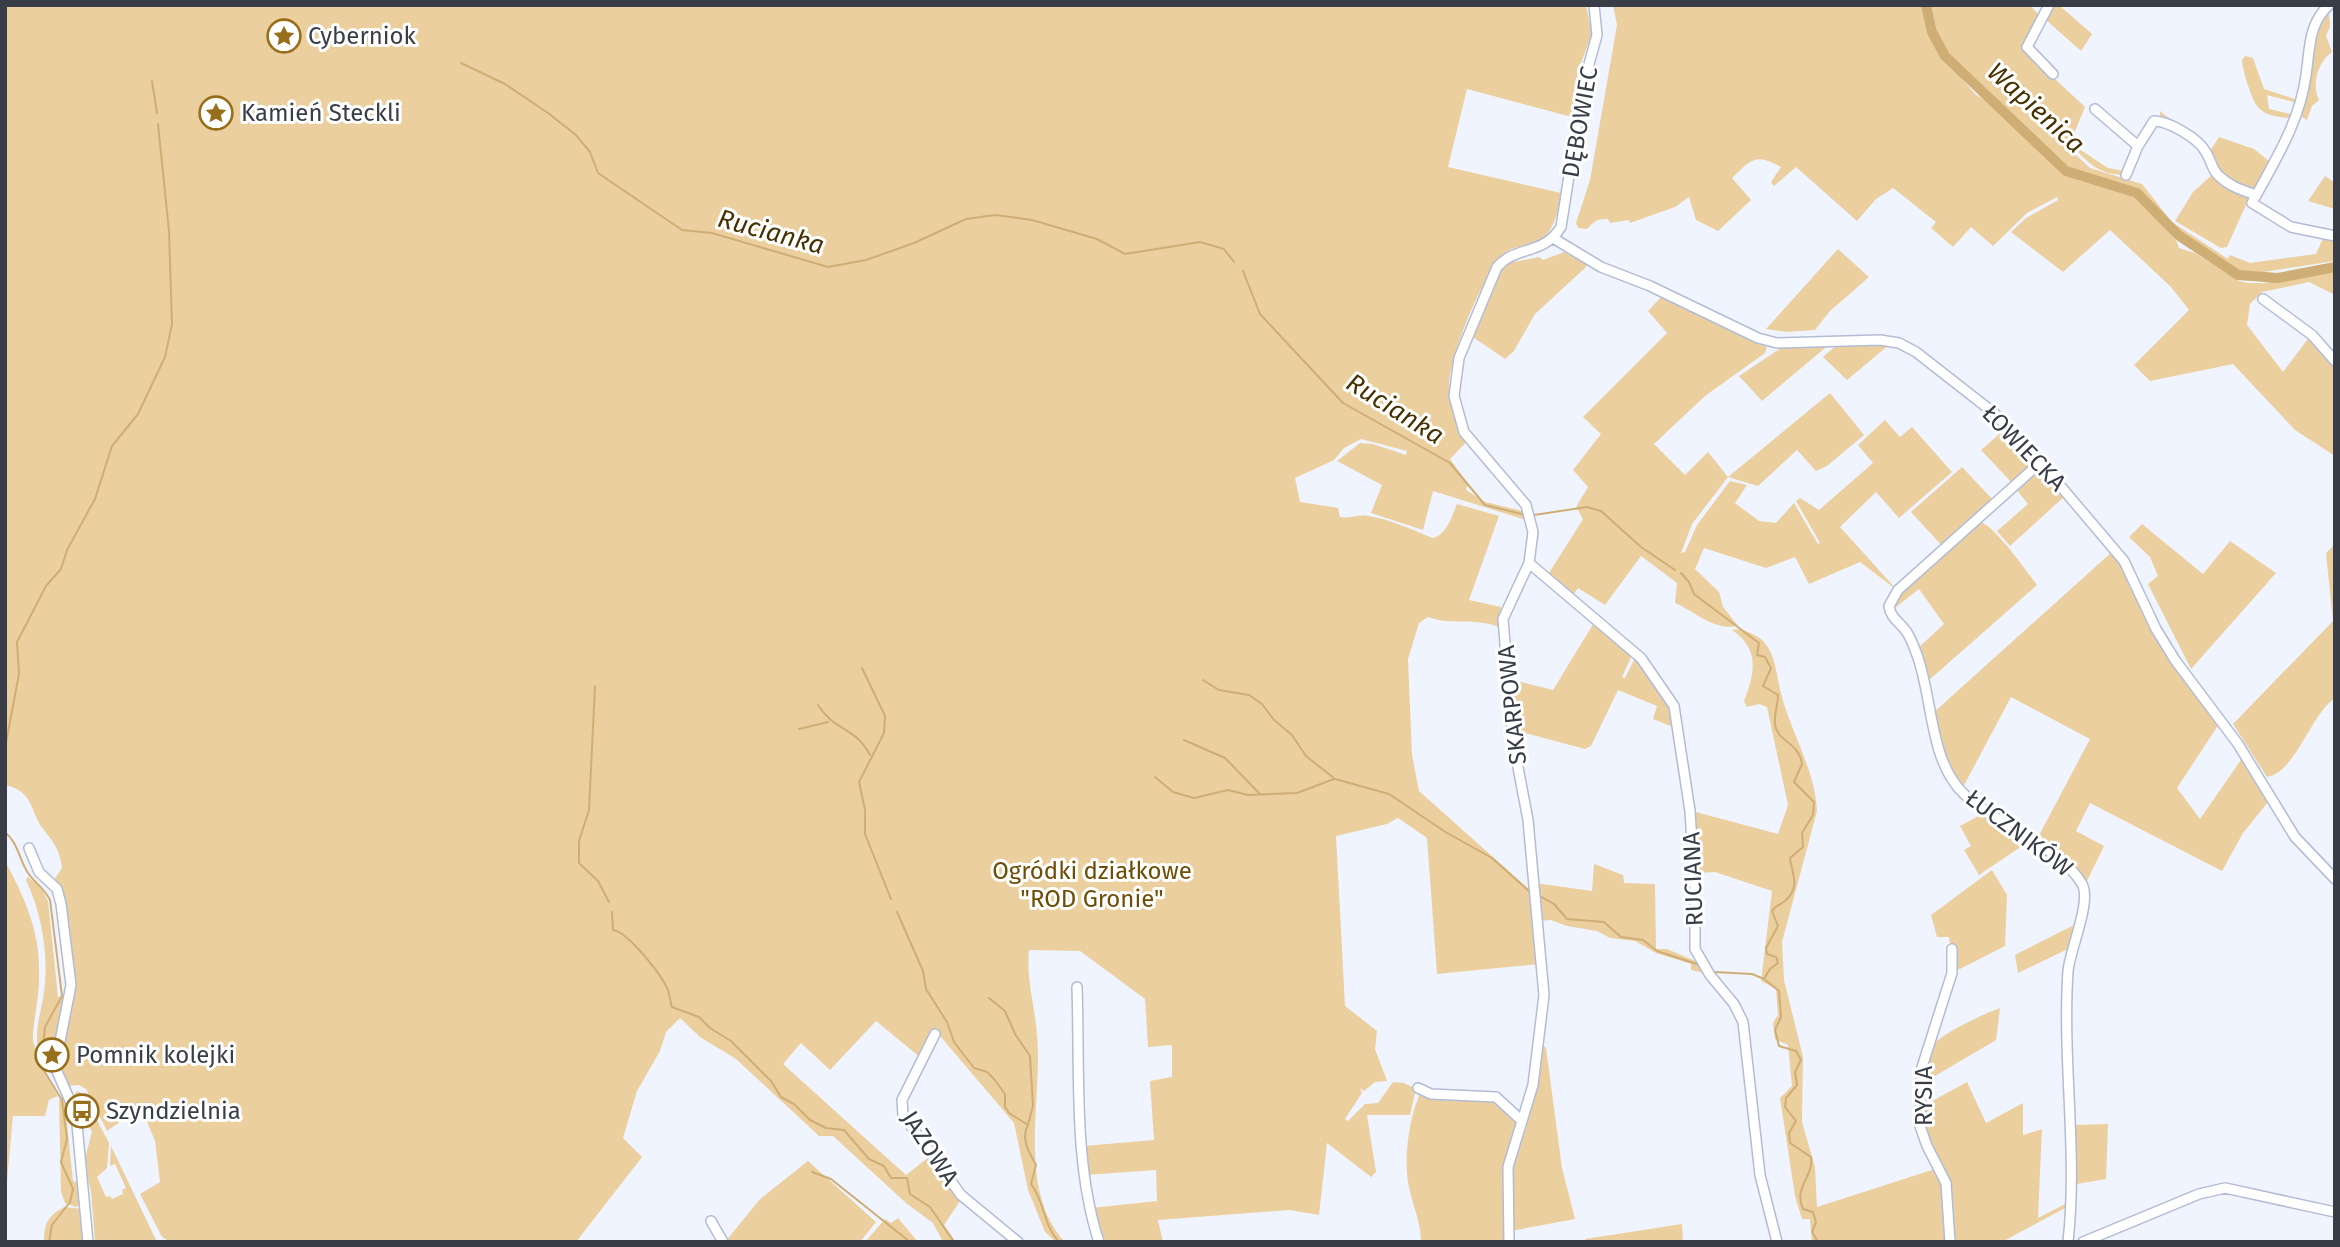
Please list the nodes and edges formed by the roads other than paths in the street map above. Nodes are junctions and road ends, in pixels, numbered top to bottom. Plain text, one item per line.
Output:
1 (1594, 5) edge
2 (2049, 5) edge
3 (2329, 5) edge
4 (2053, 74) dead end
5 (2095, 109) dead end
6 (2138, 146) junction
7 (2126, 175) dead end
8 (2254, 199) junction
9 (2335, 236) edge
10 (1553, 238) junction
11 (2263, 299) dead end
12 (2335, 361) edge
13 (2041, 462) junction
14 (1529, 563) junction
15 (29, 848) dead end
16 (2335, 879) edge
17 (1952, 949) dead end
18 (1077, 987) dead end
19 (935, 1034) dead end
20 (1418, 1088) dead end
21 (1522, 1121) junction
22 (2335, 1212) edge
23 (710, 1221) dead end
24 (88, 1242) edge
25 (723, 1242) edge
26 (1018, 1242) edge
27 (1099, 1242) edge
28 (1509, 1242) edge
29 (1777, 1242) edge
30 (1950, 1242) edge
31 (2068, 1242) edge
32 (2083, 1242) edge

1 - 10 street, DĘBOWIEC
2 - 4 street
3 - 8 street
5 - 6 street
6 - 7 street
6 - 8 street
8 - 9 street
10 - 13 street, ŁOWIECKA
10 - 14 street, SKARPOWA
11 - 12 street
13 - 16 street, ŁOWIECKA
13 - 31 street, ŁUCZNIKÓW
14 - 21 street, SKARPOWA
14 - 29 street, RUCIANA
15 - 24 street
17 - 30 street, RYSIA
18 - 27 street
19 - 26 street, JAZOWA
20 - 21 street
21 - 28 street, SKARPOWA
22 - 32 street
23 - 25 street

